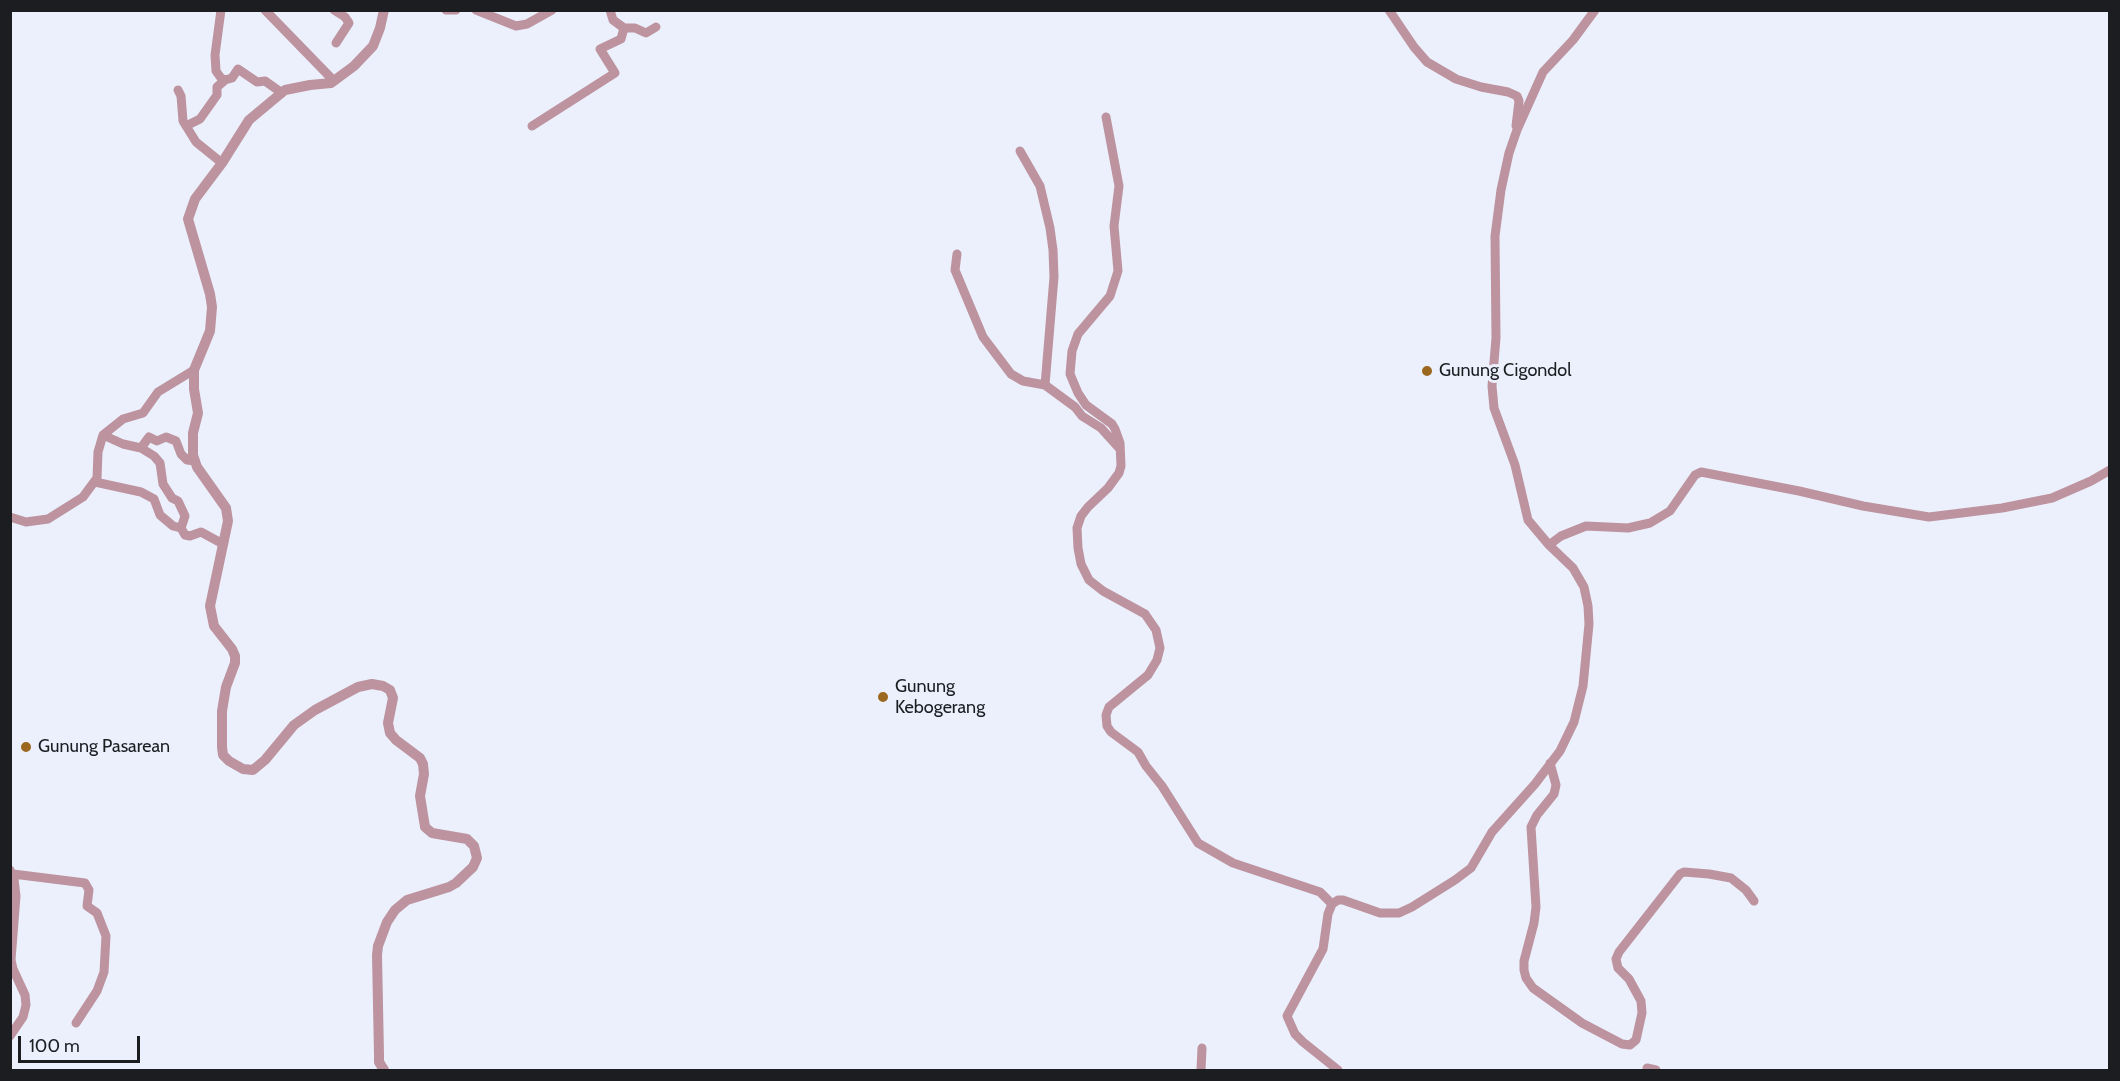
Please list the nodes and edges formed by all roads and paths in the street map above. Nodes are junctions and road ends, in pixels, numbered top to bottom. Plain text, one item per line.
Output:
1 (221, 10) edge
2 (265, 10) edge
3 (334, 10) edge
4 (384, 10) edge
5 (446, 10) edge
6 (456, 10) edge
7 (476, 10) edge
8 (552, 10) edge
9 (610, 10) edge
10 (1389, 10) edge
11 (1595, 10) edge
12 (656, 27) dead end
13 (624, 28) junction
14 (336, 43) dead end
15 (225, 80) junction
16 (334, 81) junction
17 (178, 90) dead end
18 (282, 93) junction
19 (1106, 117) dead end
20 (186, 126) junction
21 (532, 126) dead end
22 (1516, 130) junction
23 (1020, 152) dead end
24 (222, 163) junction
25 (957, 254) dead end
26 (194, 370) junction
27 (1045, 385) junction
28 (103, 435) junction
29 (141, 448) junction
30 (1121, 450) junction
31 (195, 461) junction
32 (2109, 470) edge
33 (95, 482) junction
34 (10, 517) edge
35 (181, 528) junction
36 (223, 544) junction
37 (1549, 545) junction
38 (1550, 763) junction
39 (12, 872) edge
40 (1754, 901) dead end
41 (1332, 904) junction
42 (76, 1023) dead end
43 (10, 1036) edge
44 (1202, 1048) dead end
45 (382, 1070) edge
46 (1200, 1071) edge
47 (1338, 1071) edge

1 - 15 street
2 - 16 street
3 - 14 street
4 - 16 street
5 - 6 street
7 - 8 street
9 - 13 street
10 - 22 street
11 - 22 street
12 - 13 street
13 - 21 street
15 - 18 street
15 - 20 street
16 - 18 street
17 - 20 street
18 - 24 street
19 - 30 street
20 - 24 street
22 - 37 street
23 - 27 street
24 - 26 street
25 - 27 street
26 - 28 street
26 - 31 street
27 - 30 street
28 - 29 street
28 - 33 street
29 - 31 street
29 - 35 street
30 - 41 street
31 - 36 street
32 - 37 street
33 - 34 street
33 - 35 street
35 - 36 street
36 - 45 street
37 - 38 street
38 - 40 street
38 - 41 street
39 - 42 street
39 - 43 street
41 - 47 street
44 - 46 street

